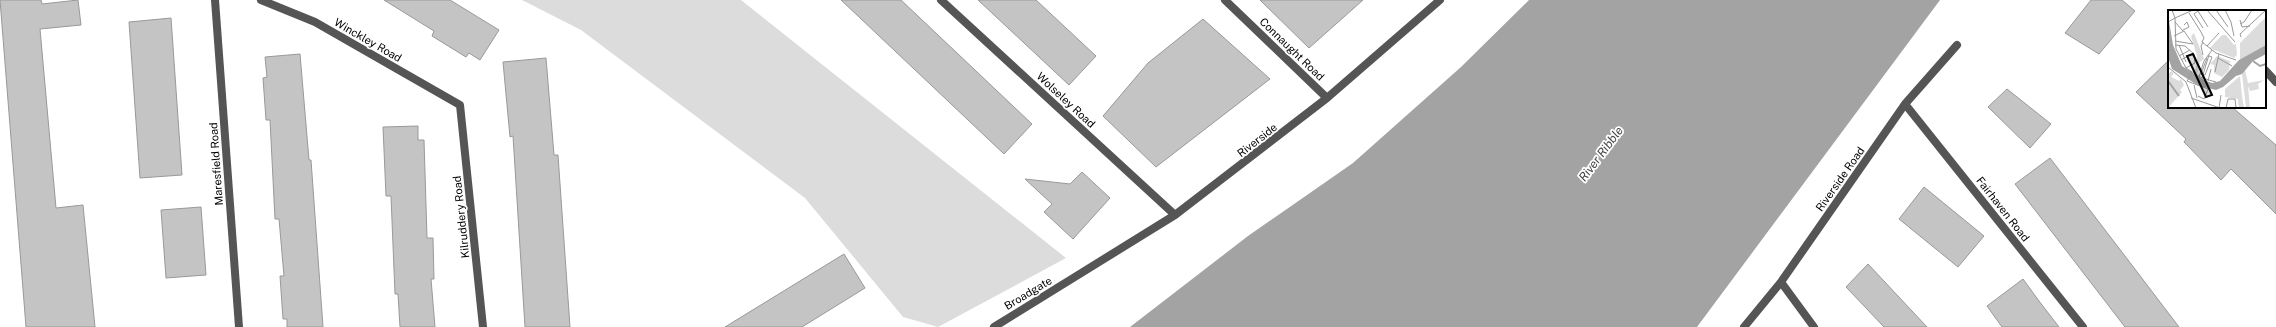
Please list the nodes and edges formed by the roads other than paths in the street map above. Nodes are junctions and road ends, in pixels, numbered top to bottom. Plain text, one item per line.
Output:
1 (214, 0) edge
2 (260, 0) edge
3 (942, 0) edge
4 (1225, 0) edge
5 (1440, 0) edge
6 (1957, 45) dead end
7 (2266, 71) edge
8 (2276, 82) edge
9 (1327, 98) junction
10 (1905, 104) junction
11 (460, 105) joint
12 (1175, 215) junction
13 (1074, 278) joint
14 (1781, 282) junction
15 (239, 327) edge
16 (484, 327) edge
17 (994, 327) edge
18 (1744, 327) edge
19 (1814, 327) edge
20 (2083, 327) edge

1 - 15 street, Maresfield Road
2 - 11 street, Winckley Road
3 - 12 street, Wolseley Road
4 - 9 street, Connaught Road
5 - 9 street, Riverside
6 - 10 street, Riverside Road
7 - 8 street
9 - 12 street, Riverside
10 - 14 street, Riverside Road
10 - 20 street, Fairhaven Road
11 - 16 street, Kilruddery Road
12 - 13 street, Riverside
13 - 17 street, Broadgate
14 - 18 street, Riverside Road
14 - 19 street

